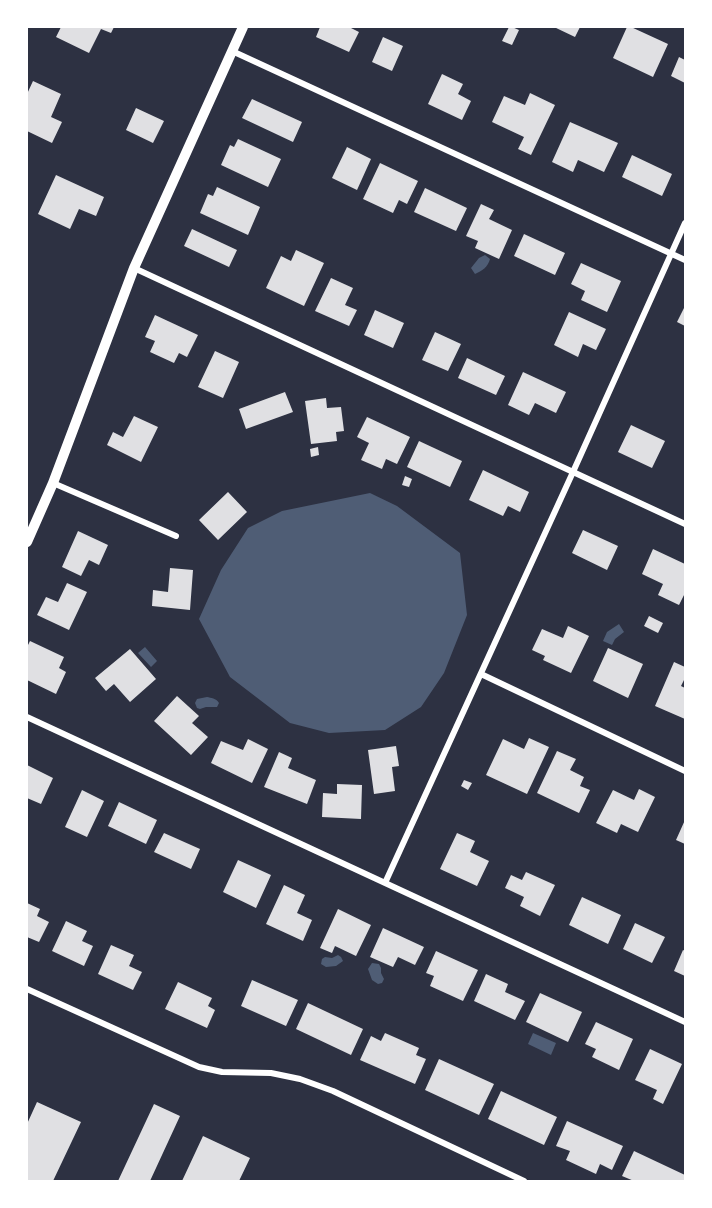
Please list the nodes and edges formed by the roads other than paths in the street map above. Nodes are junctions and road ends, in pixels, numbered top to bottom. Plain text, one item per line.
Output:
1 (243, 27) edge
2 (232, 51) junction
3 (685, 223) edge
4 (671, 254) junction
5 (685, 260) edge
6 (134, 268) junction
7 (573, 472) junction
8 (53, 483) junction
9 (685, 524) edge
10 (176, 536) dead end
11 (27, 542) edge
12 (481, 674) junction
13 (27, 717) edge
14 (685, 771) edge
15 (385, 883) junction
16 (27, 988) edge
17 (685, 1022) edge
18 (524, 1181) edge

1 - 2 street
2 - 4 street
2 - 6 street
3 - 4 street
4 - 5 street
4 - 7 street
6 - 7 street
6 - 8 street
7 - 9 street
7 - 12 street
8 - 10 street
8 - 11 street
12 - 14 street
12 - 15 street
13 - 15 street
15 - 17 street
16 - 18 street

